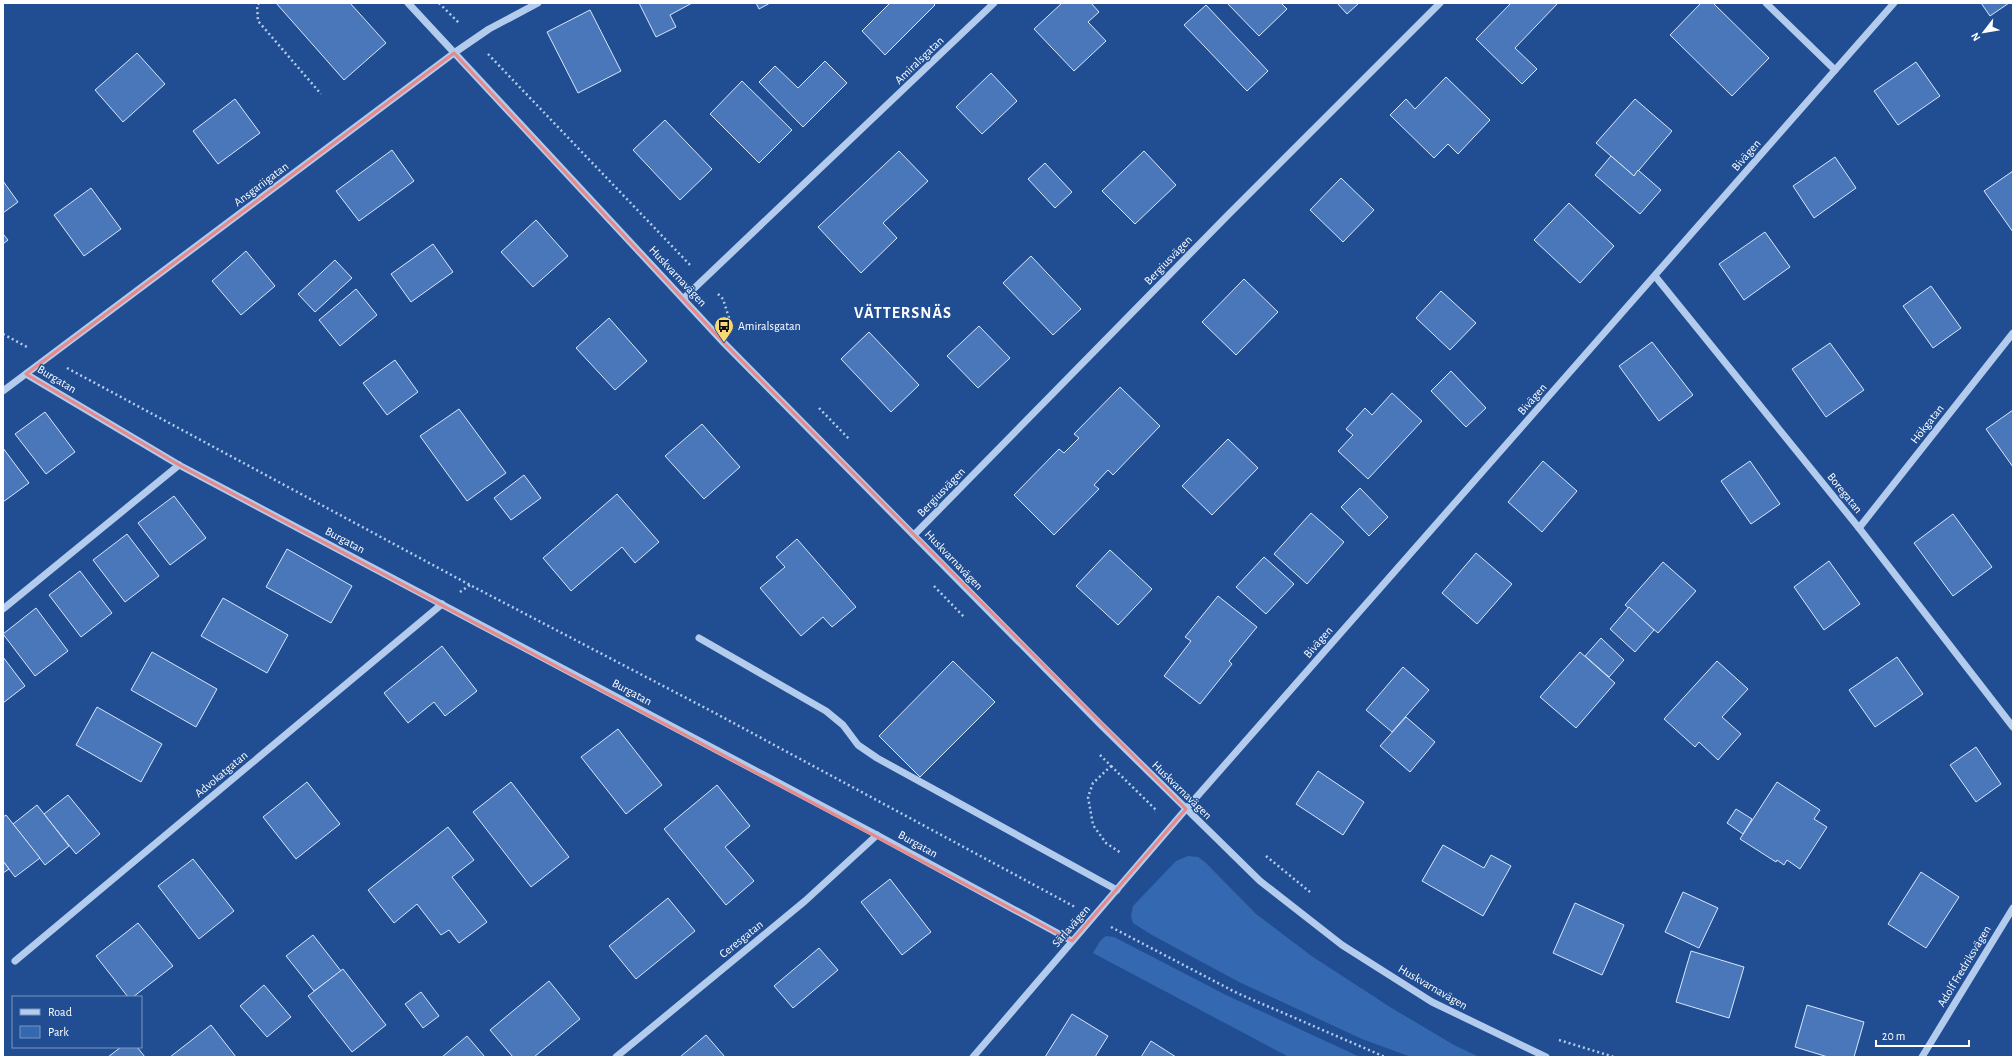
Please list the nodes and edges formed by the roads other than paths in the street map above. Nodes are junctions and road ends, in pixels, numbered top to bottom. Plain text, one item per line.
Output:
1 (408, 3) edge
2 (538, 3) edge
3 (994, 3) edge
4 (1440, 3) edge
5 (1766, 3) edge
6 (1894, 3) edge
7 (454, 53) junction
8 (1835, 70) junction
9 (1655, 276) junction
10 (684, 298) junction
11 (2013, 333) edge
12 (26, 374) junction
13 (3, 391) edge
14 (179, 465) junction
15 (1859, 528) junction
16 (914, 535) junction
17 (442, 604) junction
18 (3, 609) edge
19 (700, 638) dead end
20 (2013, 727) edge
21 (1186, 809) junction
22 (877, 835) junction
23 (1117, 890) junction
24 (2013, 908) edge
25 (1072, 941) junction
26 (15, 961) dead end
27 (616, 1057) edge
28 (973, 1057) edge
29 (1546, 1057) edge
30 (1922, 1057) edge

1 - 7 street, Huskvarnavägen
2 - 7 street, Ansgariigatan
3 - 10 street, Amiralsgatan
4 - 16 street, Bergiusvägen
5 - 8 street
6 - 8 street, Bivägen
7 - 10 street, Huskvarnavägen
7 - 12 street, Ansgariigatan
8 - 9 street, Bivägen
9 - 15 street, Boregatan
9 - 21 street, Bivägen
10 - 16 street, Huskvarnavägen
11 - 15 street, Hökgatan
12 - 13 street, Ansgariigatan
12 - 14 street, Burgatan
14 - 17 street, Burgatan
14 - 18 street
15 - 20 street, Boregatan
16 - 21 street, Huskvarnavägen
17 - 22 street, Burgatan
17 - 26 street, Advokatgatan
19 - 23 street
21 - 23 street, Särlavägen
21 - 29 street, Huskvarnavägen
22 - 25 street, Burgatan
22 - 27 street, Ceresgatan
23 - 25 street, Särlavägen
24 - 30 street, Adolf Fredriksvägen
25 - 28 street, Särlavägen

